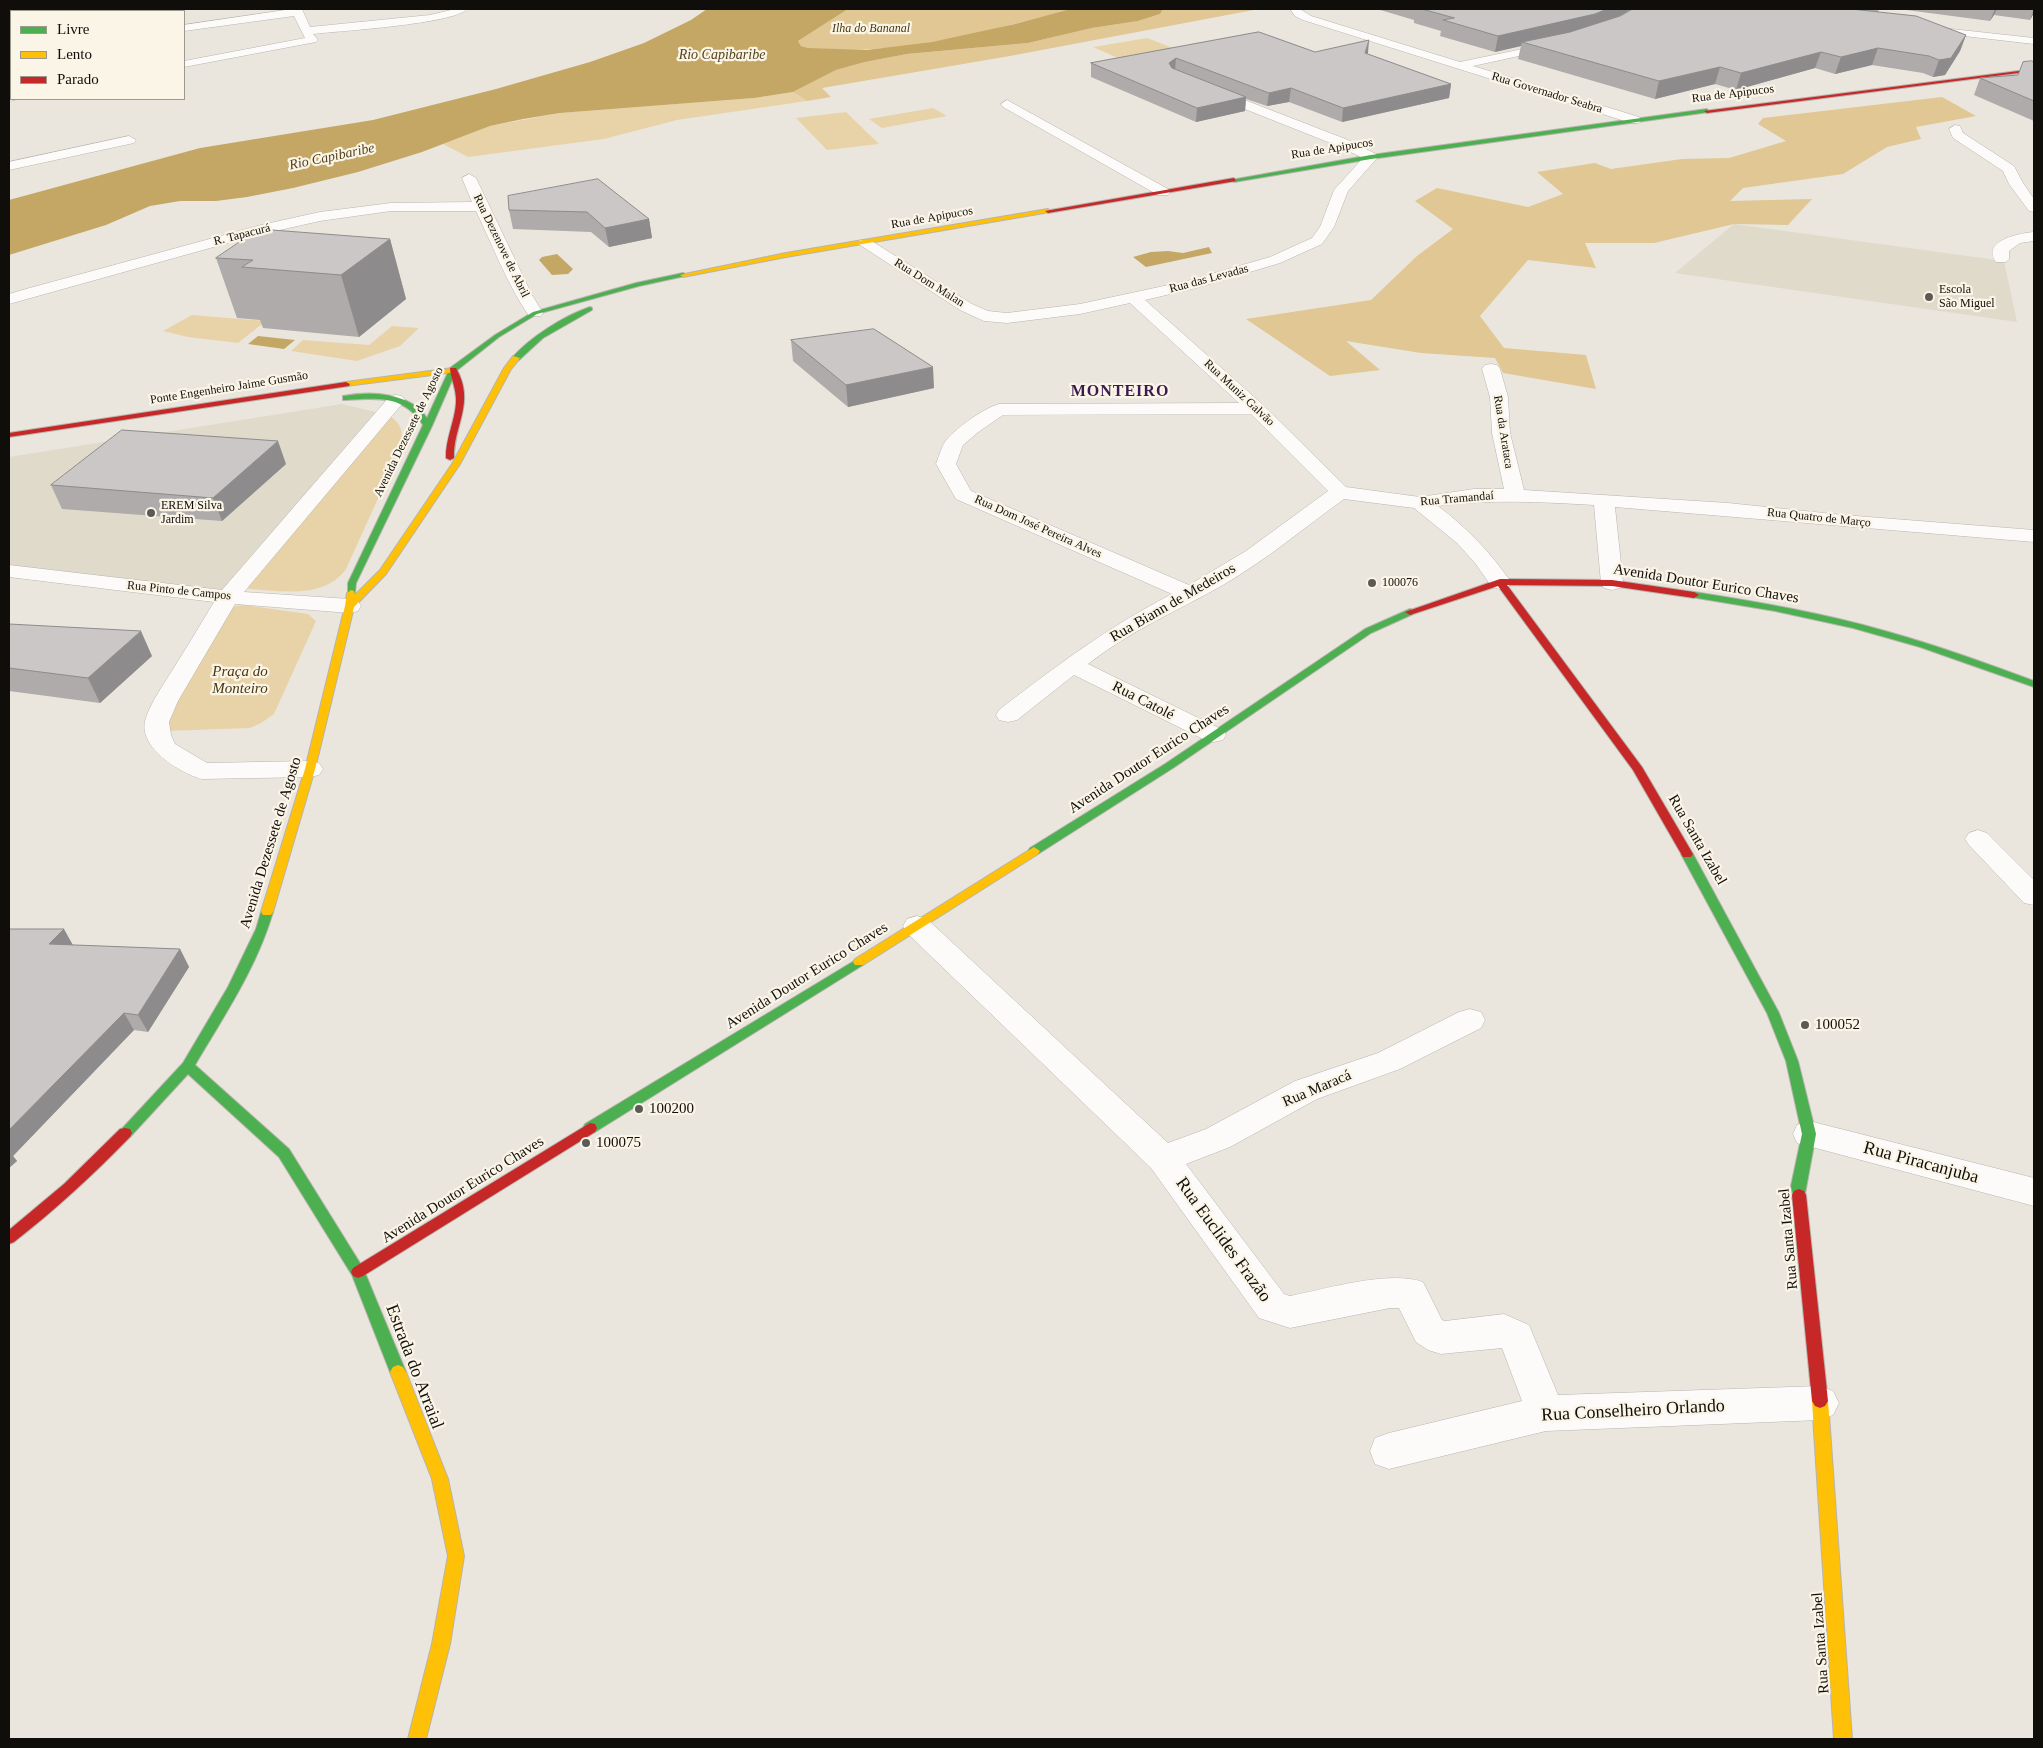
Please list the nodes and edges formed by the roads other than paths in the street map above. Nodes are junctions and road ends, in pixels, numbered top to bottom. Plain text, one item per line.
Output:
1 (462, 9) edge
2 (1296, 9) edge
3 (297, 10) edge
4 (242, 21) junction
5 (1910, 27) edge
6 (185, 28) edge
7 (185, 34) edge
8 (309, 35) junction
9 (2034, 41) edge
10 (1569, 42) edge
11 (185, 64) edge
12 (1459, 66) junction
13 (2034, 70) edge
14 (1195, 85) edge
15 (1007, 104) dead end
16 (1635, 120) junction
17 (1955, 129) dead end
18 (129, 140) dead end
19 (1371, 157) junction
20 (9, 166) edge
21 (469, 178) dead end
22 (1163, 192) junction
23 (481, 207) junction
24 (2034, 208) edge
25 (2034, 237) edge
26 (865, 243) junction
27 (2001, 259) dead end
28 (638, 284) junction
29 (1134, 298) junction
30 (9, 299) edge
31 (535, 312) junction
32 (996, 318) joint
33 (1491, 369) dead end
34 (453, 370) junction
35 (341, 399) dead end
36 (396, 400) junction
37 (1256, 408) junction
38 (428, 426) junction
39 (9, 435) edge
40 (456, 464) junction
41 (1340, 492) junction
42 (1515, 495) junction
43 (1604, 500) junction
44 (1420, 503) junction
45 (2033, 535) edge
46 (9, 572) edge
47 (1500, 582) junction
48 (1612, 583) junction
49 (1189, 593) junction
50 (228, 597) junction
51 (350, 606) junction
52 (1072, 665) junction
53 (2034, 684) edge
54 (1008, 715) dead end
55 (1214, 735) junction
56 (310, 769) junction
57 (1978, 839) dead end
58 (2034, 896) edge
59 (917, 926) junction
60 (1470, 1020) dead end
61 (188, 1066) junction
62 (1809, 1134) junction
63 (1163, 1159) junction
64 (2034, 1192) edge
65 (9, 1238) edge
66 (358, 1272) junction
67 (1820, 1403) junction
68 (1546, 1413) junction
69 (1389, 1451) dead end
70 (417, 1739) edge
71 (1843, 1739) edge

1 - 8 street
2 - 12 street, Rua Governador Seabra
3 - 4 street
3 - 8 street
4 - 6 street
4 - 7 street
5 - 9 street
8 - 11 street
10 - 12 street
12 - 16 street, Rua Governador Seabra
13 - 16 main road, Rua de Apipucos
14 - 19 street
15 - 22 street
16 - 19 main road, Rua de Apipucos
17 - 24 street
18 - 20 street
19 - 22 main road, Rua de Apipucos
19 - 29 street, Rua das Levadas
21 - 23 street, Rua Dezenove de Abril
22 - 26 main road, Rua de Apipucos
23 - 30 street, R. Tapacurá
23 - 31 street, Rua Dezenove de Abril
25 - 27 street
26 - 28 main road, Rua de Apipucos
26 - 32 street, Rua Dom Malan
28 - 31 main road, Avenida Dezessete de Agosto
28 - 40 main road
29 - 32 street, Rua das Levadas
29 - 37 street, Rua Muniz Galvão
31 - 34 main road, Avenida Dezessete de Agosto
33 - 42 street, Rua da Arataca
34 - 38 main road, Avenida Dezessete de Agosto
34 - 39 main road, Ponte Engenheiro Jaime Gusmão
34 - 40 main road
35 - 36 main road
36 - 38 main road
36 - 50 street
37 - 41 street, Rua Muniz Galvão
37 - 49 street, Rua Dom José Pereira Alves
38 - 51 main road, Avenida Dezessete de Agosto
40 - 51 main road
41 - 44 street, Rua Tramandaí
41 - 49 street, Rua Biann de Medeiros
42 - 43 street
42 - 44 street, Rua Tramandaí
43 - 45 street, Rua Quatro de Março
43 - 48 street
44 - 47 street
46 - 50 street, Rua Pinto de Campos
47 - 48 main road, Avenida Doutor Eurico Chaves
47 - 55 main road, Avenida Doutor Eurico Chaves
47 - 62 main road, Rua Santa Izabel
48 - 53 main road, Avenida Doutor Eurico Chaves
49 - 52 street, Rua Biann de Medeiros
50 - 51 street, Rua Pinto de Campos
50 - 56 street
51 - 56 main road, Avenida Dezessete de Agosto
52 - 54 street, Rua Biann de Medeiros
52 - 55 street, Rua Catolé
55 - 59 main road, Avenida Doutor Eurico Chaves
56 - 61 main road, Avenida Dezessete de Agosto
57 - 58 street
59 - 63 street, Rua Euclides Frazão
59 - 66 main road, Avenida Doutor Eurico Chaves
60 - 63 street, Rua Maracá
61 - 65 main road, Avenida Dezessete de Agosto
61 - 66 main road, Estrada do Arraial
62 - 64 street, Rua Piracanjuba
62 - 67 main road, Rua Santa Izabel
63 - 68 street, Rua Euclides Frazão
66 - 70 main road, Estrada do Arraial
67 - 68 street, Rua Conselheiro Orlando
67 - 71 main road, Rua Santa Izabel
68 - 69 street, Rua Conselheiro Orlando

